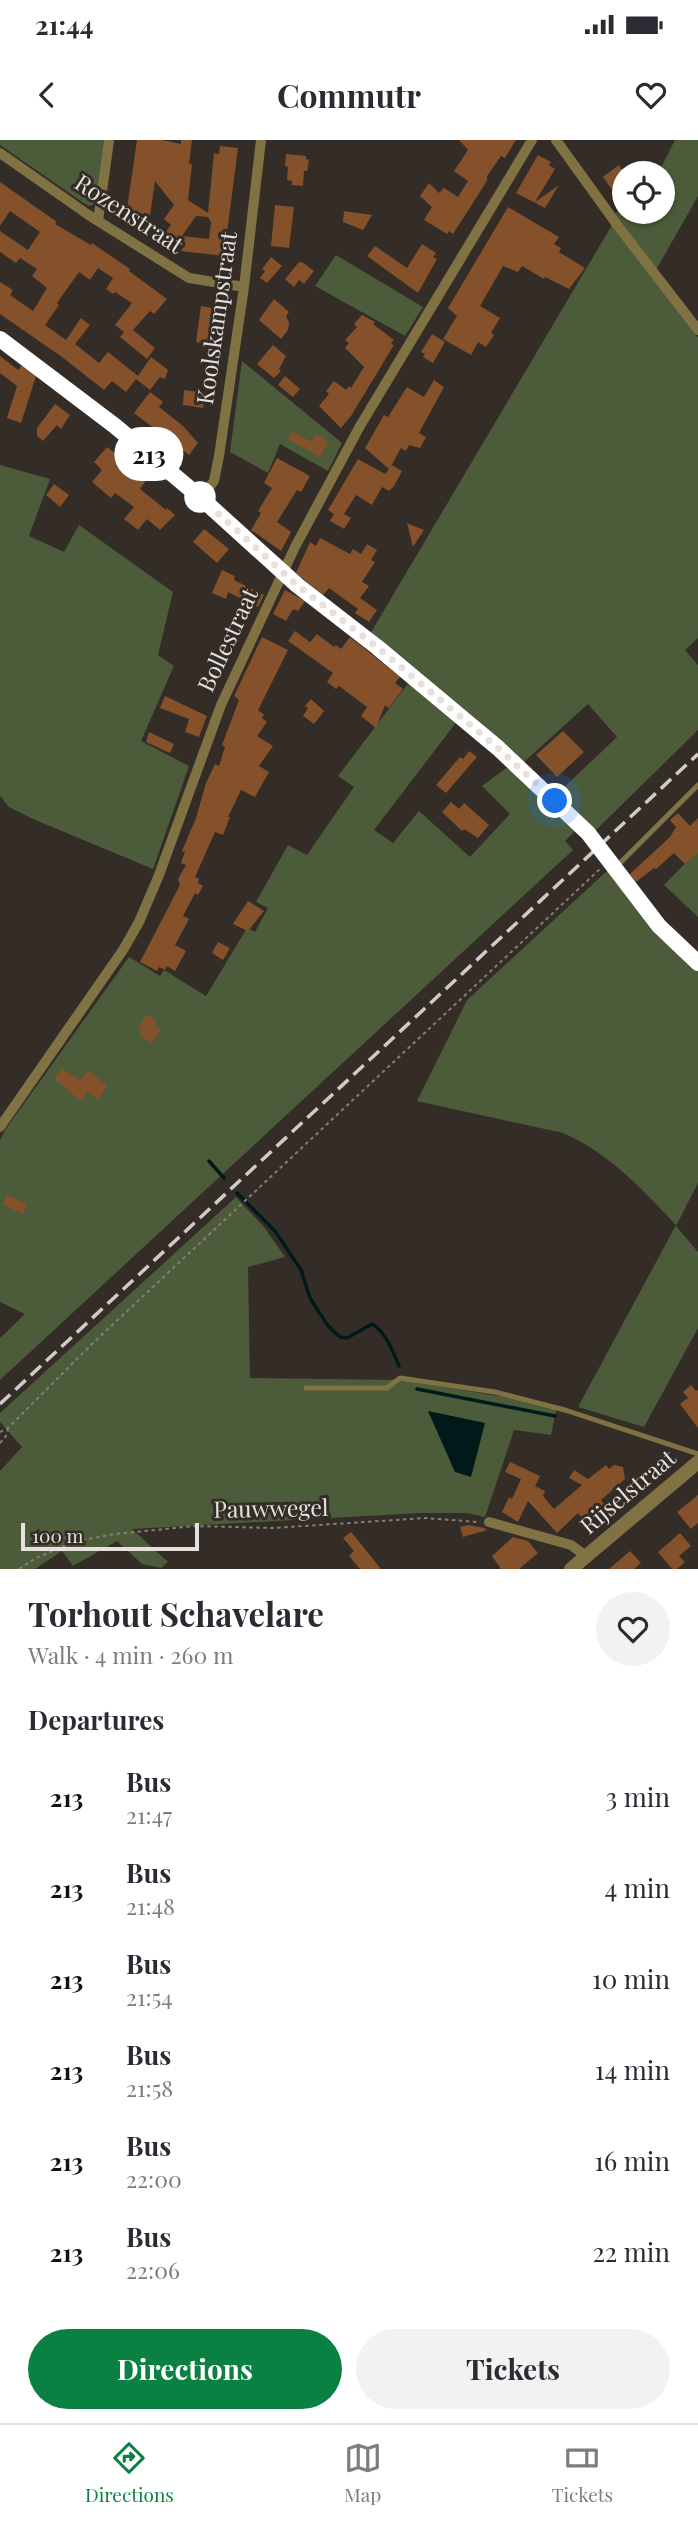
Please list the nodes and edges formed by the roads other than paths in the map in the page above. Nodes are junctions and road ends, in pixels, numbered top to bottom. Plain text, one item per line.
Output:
1 (109, 140) edge
2 (261, 140) edge
3 (532, 140) edge
4 (556, 140) edge
5 (0, 153) edge
6 (98, 221) junction
7 (244, 287) junction
8 (698, 330) edge
9 (0, 340) edge
10 (201, 498) junction
11 (282, 572) junction
12 (697, 789) edge
13 (614, 864) junction
14 (698, 963) edge
15 (0, 1127) edge
16 (306, 1388) dead end
17 (698, 1454) edge
18 (694, 1470) edge
19 (489, 1522) road end
20 (586, 1556) junction
21 (571, 1569) edge

1 - 6 street
2 - 7 street, Koolskampstraat
3 - 11 street, Bollestraat
4 - 8 street
5 - 6 street, Rozenstraat
6 - 7 street, Rozenstraat
7 - 10 street, Koolskampstraat
9 - 10 street
10 - 11 street
11 - 13 street
11 - 15 street, Bollestraat
12 - 13 lane
13 - 14 street
16 - 17 lane
18 - 20 street, Rijselstraat
19 - 20 street, Rijselstraat
20 - 21 street, Rijselstraat

